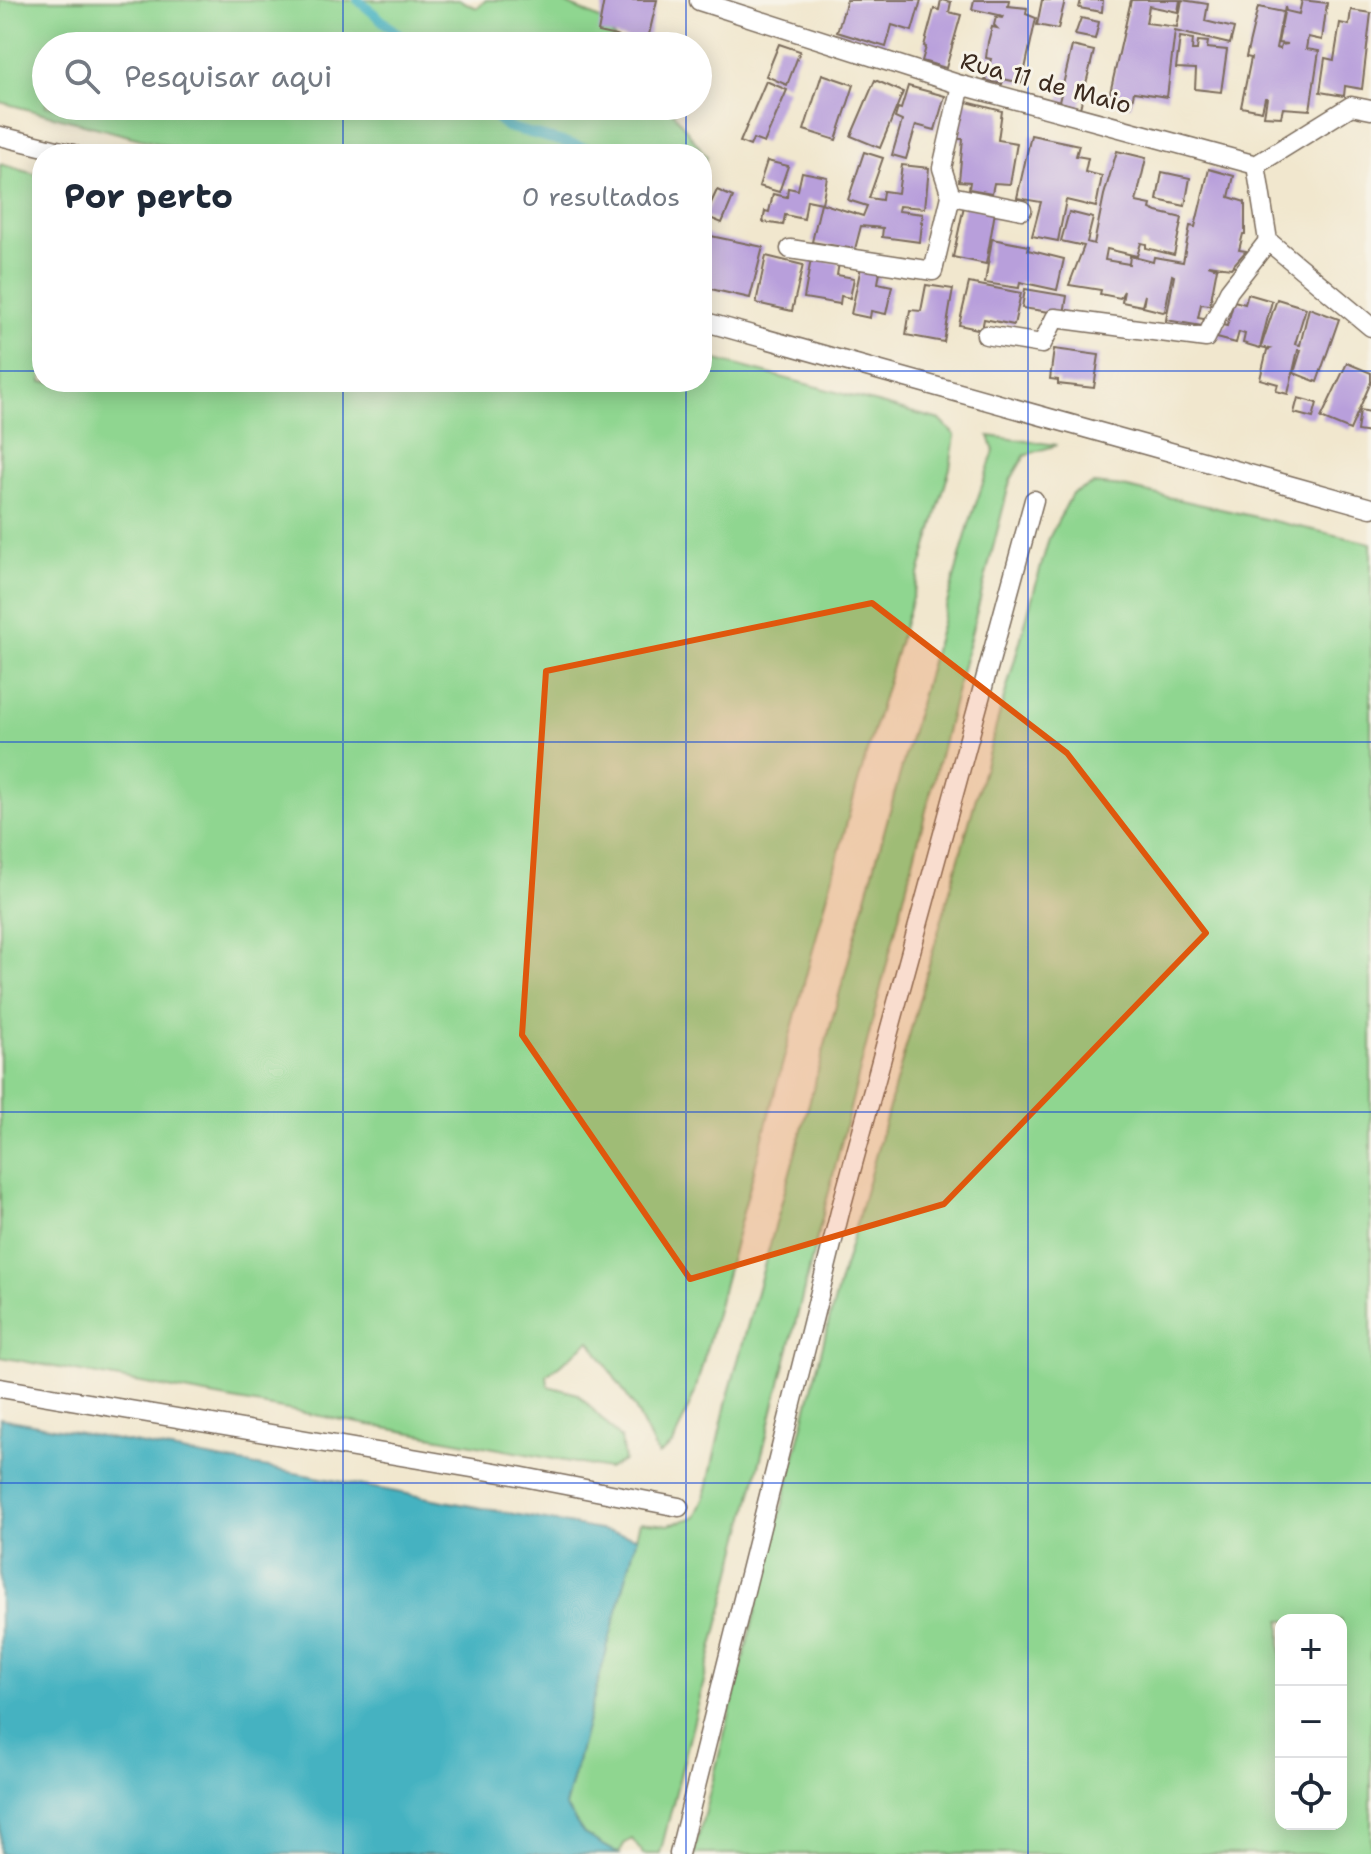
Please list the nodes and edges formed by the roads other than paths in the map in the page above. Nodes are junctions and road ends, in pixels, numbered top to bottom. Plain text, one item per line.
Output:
1 (699, 1) edge
2 (961, 85) junction
3 (1371, 110) edge
4 (0, 136) edge
5 (32, 144) edge
6 (1256, 165) junction
7 (951, 196) junction
8 (1022, 210) dead end
9 (1268, 241) junction
10 (790, 249) dead end
11 (712, 324) edge
12 (1371, 327) edge
13 (986, 335) dead end
14 (1034, 500) dead end
15 (1371, 508) edge
16 (0, 1388) edge
17 (679, 1507) dead end
18 (679, 1854) edge

1 - 2 lane, Rua 11 de Maio
2 - 6 lane, Rua 11 de Maio
2 - 7 lane
3 - 6 lane
4 - 5 lane
6 - 9 lane
7 - 8 lane
7 - 10 lane
9 - 12 lane
9 - 13 lane
11 - 15 lane
14 - 18 lane
16 - 17 lane

